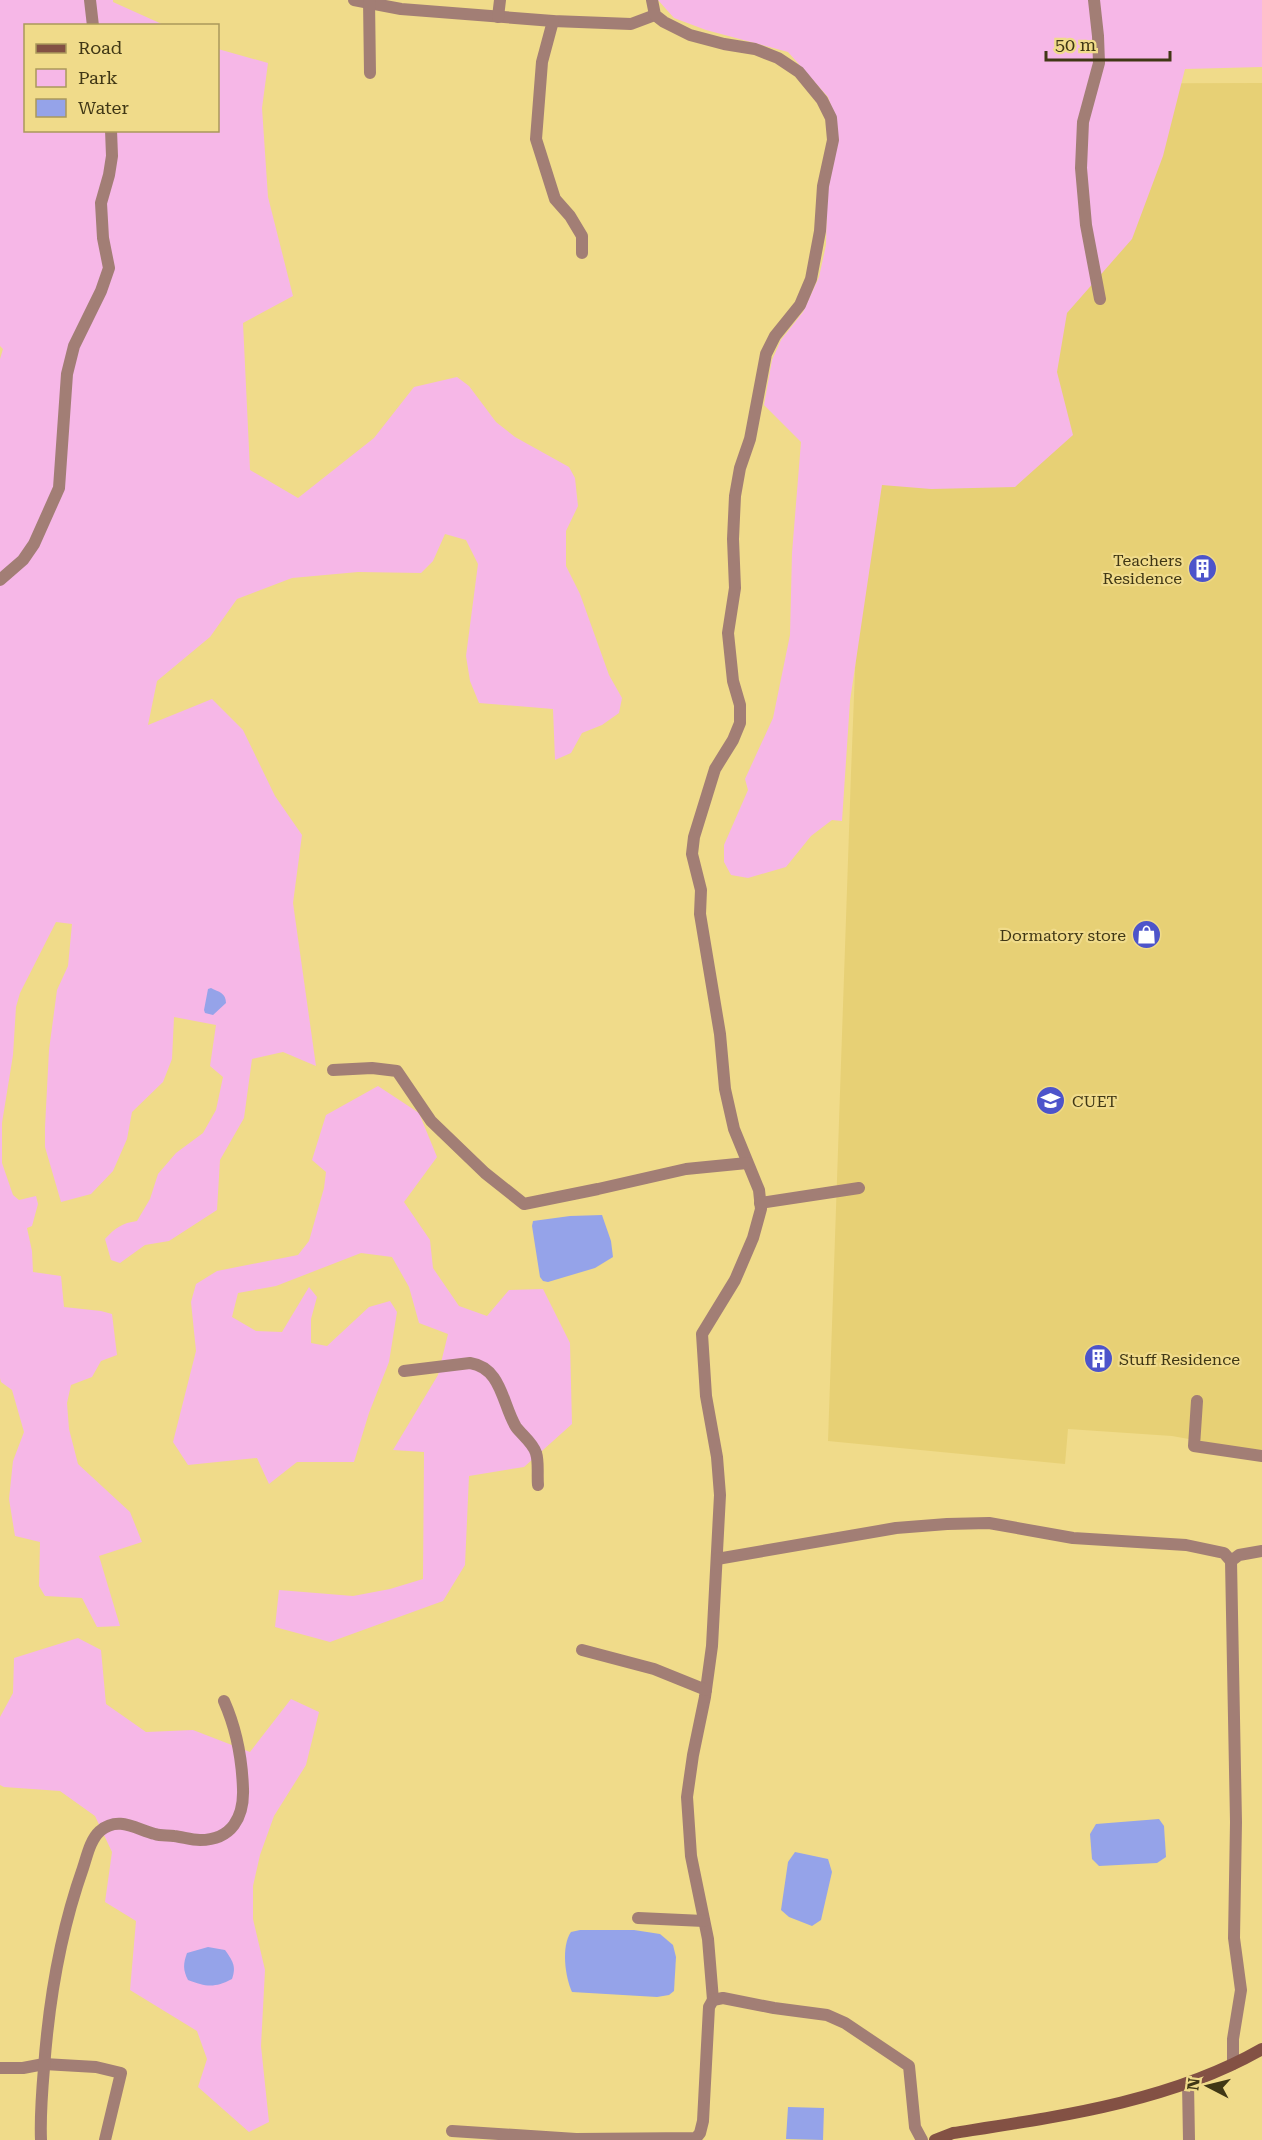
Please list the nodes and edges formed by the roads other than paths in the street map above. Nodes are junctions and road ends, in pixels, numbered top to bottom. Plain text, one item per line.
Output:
1 (90, 0) edge
2 (354, 0) edge
3 (500, 0) edge
4 (652, 0) edge
5 (1094, 0) edge
6 (369, 2) edge
7 (655, 15) junction
8 (498, 17) junction
9 (553, 21) junction
10 (93, 24) edge
11 (370, 73) dead end
12 (111, 132) edge
13 (582, 254) dead end
14 (1100, 299) dead end
15 (0, 580) edge
16 (333, 1070) dead end
17 (747, 1163) junction
18 (859, 1188) dead end
19 (760, 1203) junction
20 (405, 1371) dead end
21 (1197, 1401) dead end
22 (1262, 1456) edge
23 (538, 1485) dead end
24 (1262, 1551) edge
25 (717, 1559) junction
26 (1231, 1561) junction
27 (582, 1650) dead end
28 (706, 1690) junction
29 (224, 1701) dead end
30 (638, 1918) dead end
31 (704, 1921) junction
32 (713, 2000) junction
33 (1262, 2049) edge
34 (44, 2064) junction
35 (1233, 2064) junction
36 (0, 2068) edge
37 (1188, 2083) junction
38 (452, 2131) dead end
39 (41, 2140) edge
40 (105, 2140) edge
41 (922, 2140) edge
42 (935, 2140) edge
43 (1189, 2140) edge

1 - 10 street
2 - 6 street
3 - 8 street
4 - 7 street
5 - 14 street
6 - 8 street
6 - 11 street
7 - 9 street
7 - 17 street
8 - 9 street
9 - 13 street
12 - 15 street
16 - 17 street
17 - 19 street
18 - 19 street
19 - 25 street
20 - 23 street
21 - 22 street
24 - 26 street
25 - 26 street
25 - 28 street
26 - 35 street
27 - 28 street
28 - 31 street
29 - 34 street
30 - 31 street
31 - 32 street
32 - 38 street
32 - 41 street
33 - 35 main road
34 - 36 street
34 - 39 street
34 - 40 street
35 - 37 main road
37 - 42 main road
37 - 43 street

